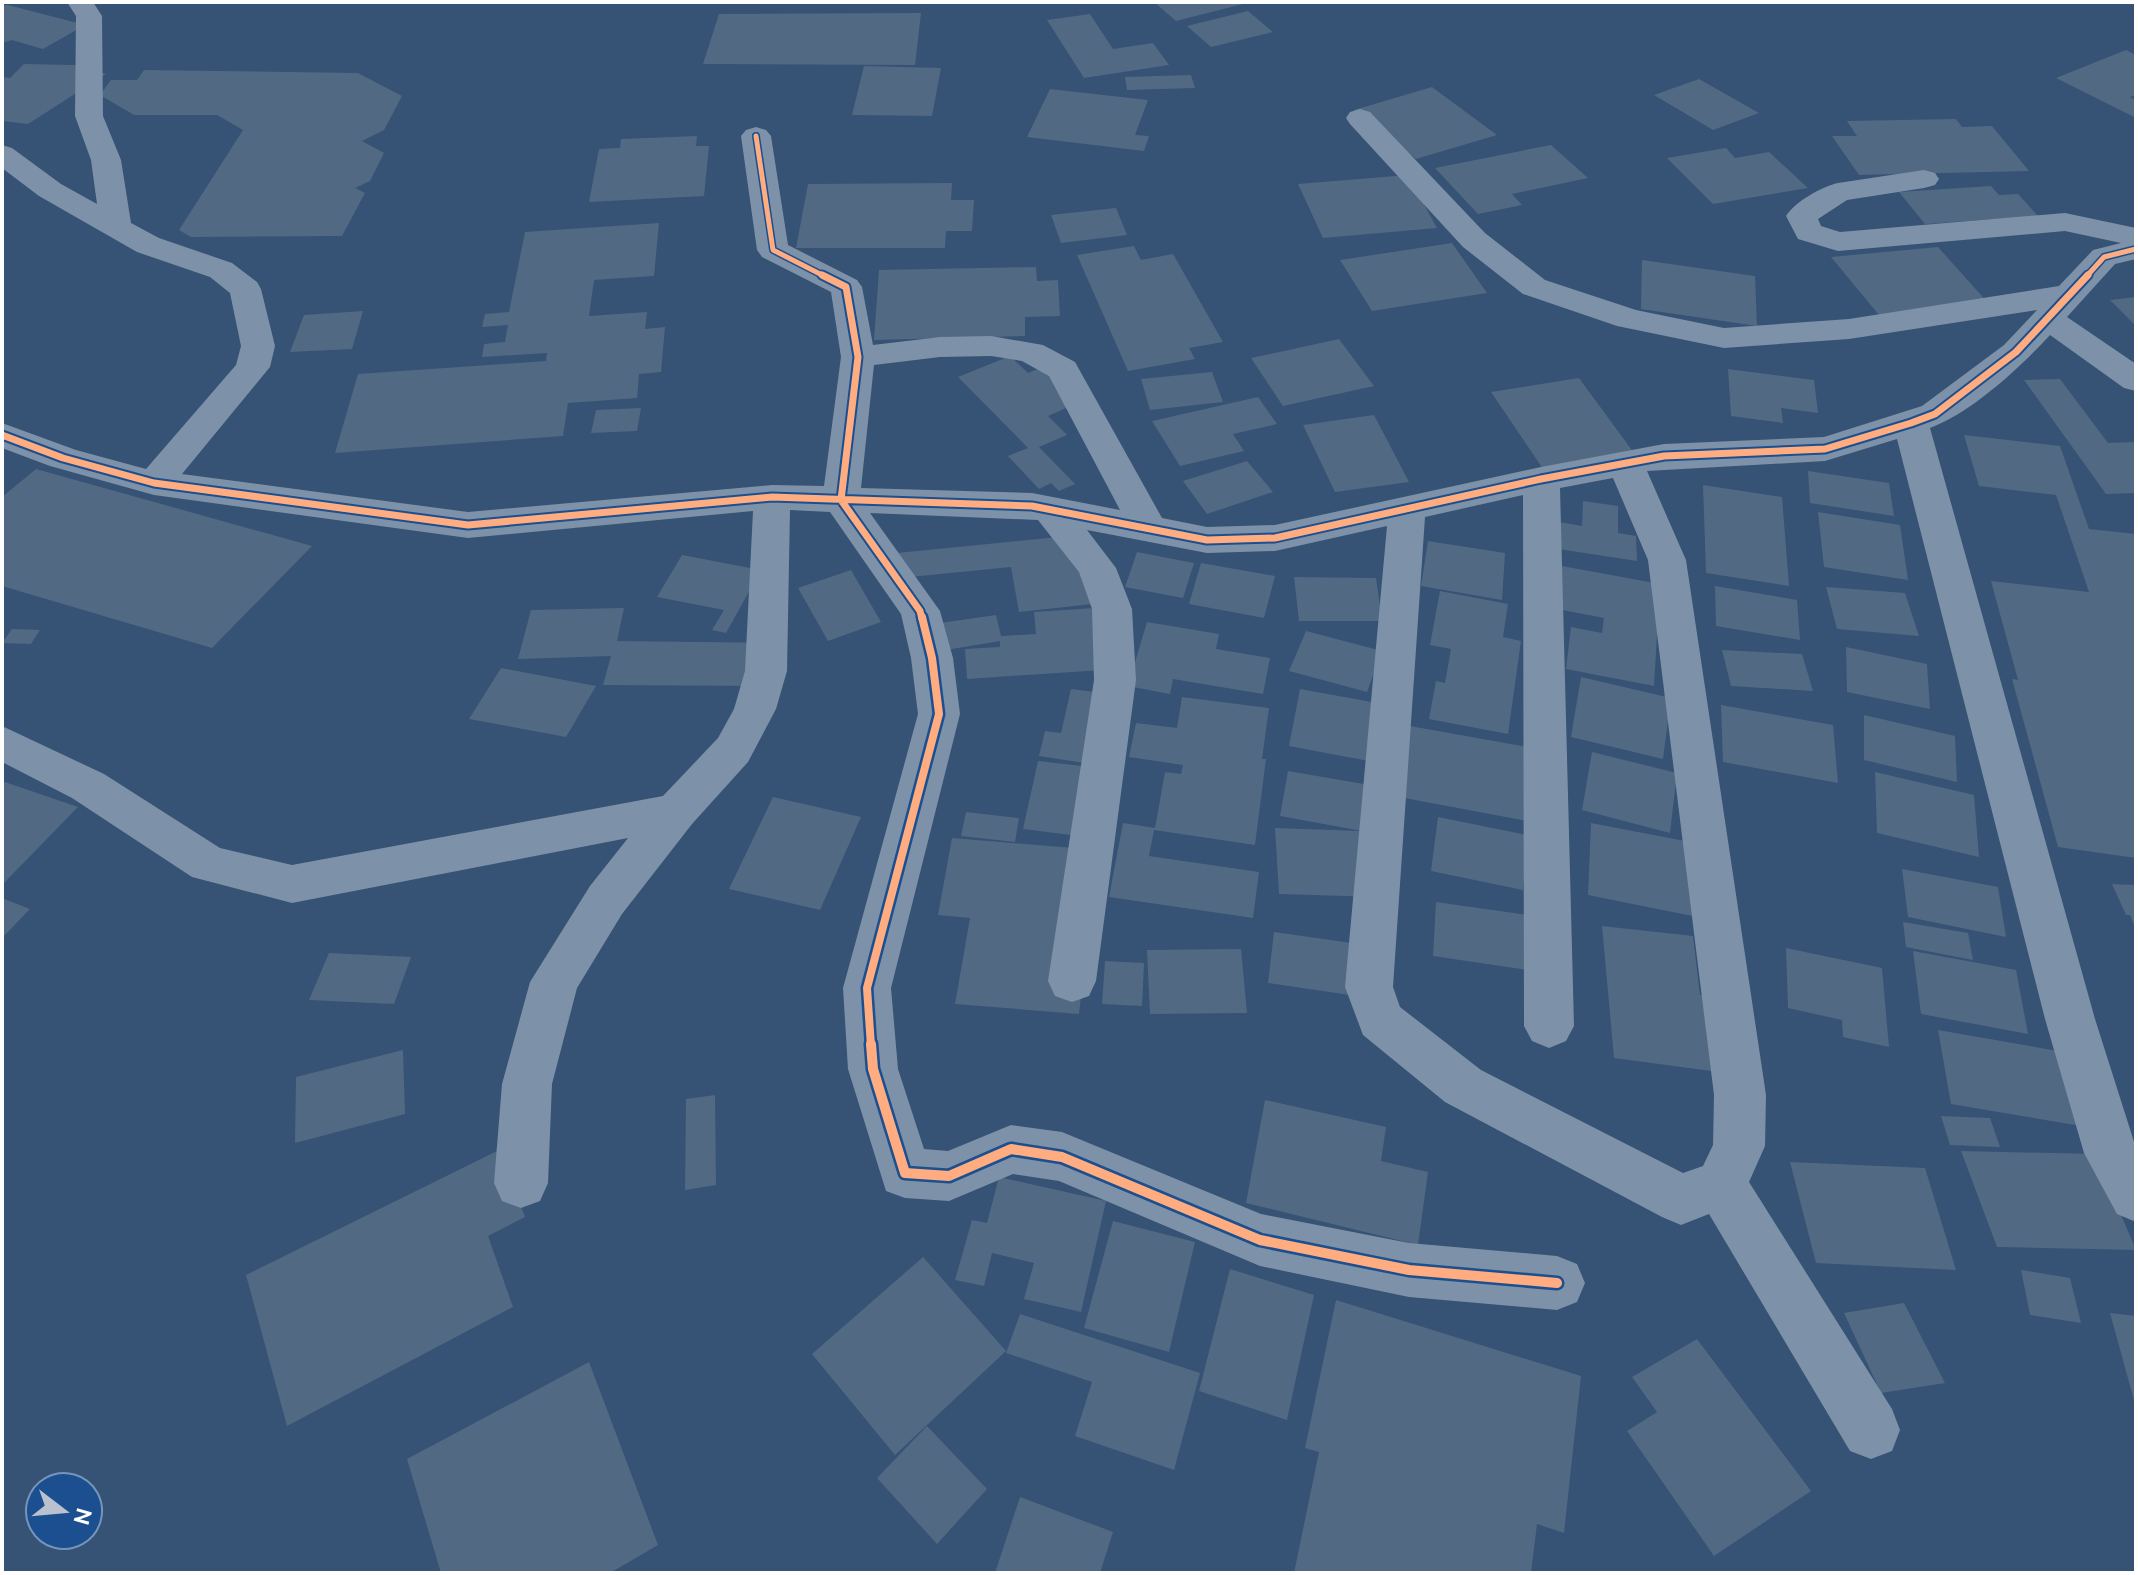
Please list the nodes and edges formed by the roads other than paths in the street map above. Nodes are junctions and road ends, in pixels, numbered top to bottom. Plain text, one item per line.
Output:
1 (80, 2) edge
2 (1360, 118) dead end
3 (756, 136) dead end
4 (2, 154) edge
5 (1924, 179) dead end
6 (116, 225) junction
7 (2136, 237) edge
8 (2136, 249) edge
9 (2057, 307) junction
10 (858, 357) junction
11 (2136, 380) edge
12 (1911, 423) junction
13 (2, 435) edge
14 (1625, 464) junction
15 (1541, 479) junction
16 (154, 483) junction
17 (772, 497) junction
18 (841, 500) junction
19 (1407, 508) junction
20 (1050, 509) junction
21 (1148, 527) junction
22 (2, 743) edge
23 (676, 811) junction
24 (1072, 981) dead end
25 (1549, 1026) dead end
26 (521, 1183) dead end
27 (1721, 1185) junction
28 (2136, 1196) edge
29 (1557, 1283) dead end
30 (1871, 1430) dead end

1 - 6 street
2 - 9 street
3 - 10 street
4 - 6 street
5 - 7 street
6 - 16 street
8 - 9 street
9 - 11 street
9 - 12 street
10 - 18 street
10 - 21 street
12 - 14 street
12 - 28 street
13 - 16 street
14 - 15 street
14 - 27 street
15 - 19 street
15 - 25 street
16 - 17 street
17 - 18 street
17 - 23 street
18 - 20 street
18 - 29 street
19 - 21 street
19 - 27 street
20 - 21 street
20 - 24 street
22 - 23 street
23 - 26 street
27 - 30 street

